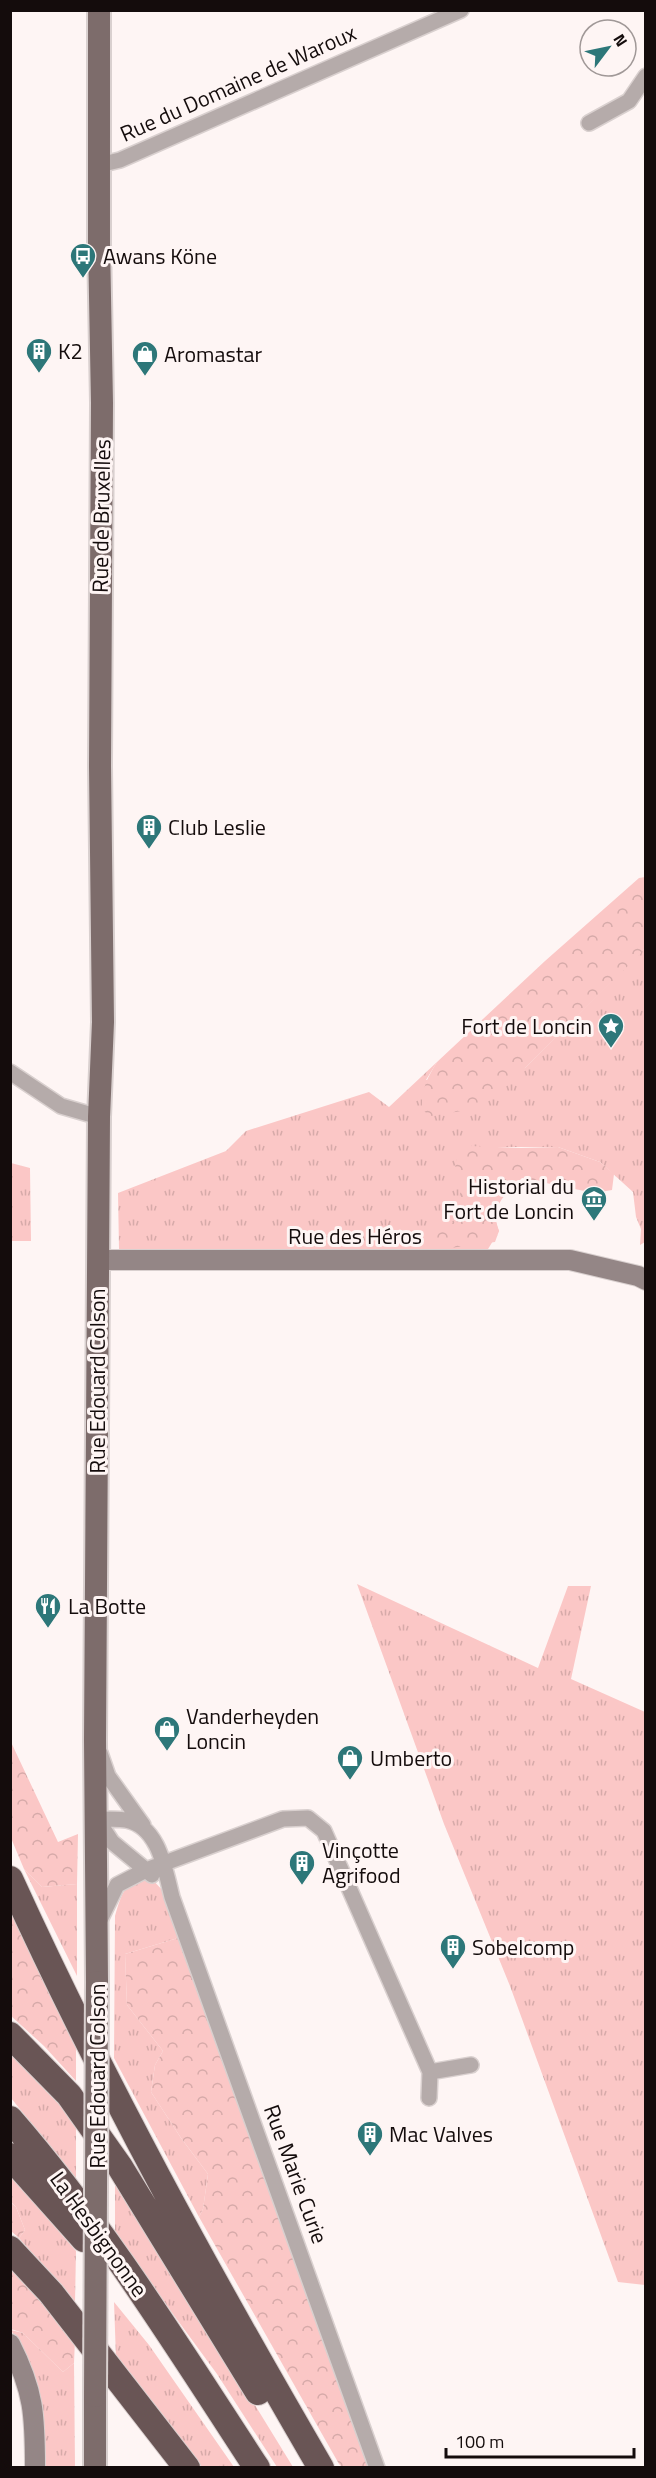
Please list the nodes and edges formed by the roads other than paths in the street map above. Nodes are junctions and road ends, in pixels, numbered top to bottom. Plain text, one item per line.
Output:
1 (99, 10) edge
2 (461, 10) edge
3 (645, 76) edge
4 (589, 123) dead end
5 (99, 165) junction
6 (103, 1022) joint
7 (10, 1072) edge
8 (99, 1117) junction
9 (98, 1260) junction
10 (645, 1280) edge
11 (95, 1748) junction
12 (97, 1819) junction
13 (150, 1834) junction
14 (163, 1863) junction
15 (146, 1870) junction
16 (10, 1879) edge
17 (172, 1897) junction
18 (97, 1925) junction
19 (10, 2035) edge
20 (471, 2065) dead end
21 (430, 2072) junction
22 (429, 2098) dead end
23 (10, 2120) edge
24 (10, 2156) edge
25 (10, 2249) edge
26 (10, 2344) edge
27 (182, 2354) junction
28 (35, 2468) edge
29 (95, 2468) edge
30 (187, 2468) edge
31 (257, 2468) edge
32 (302, 2468) edge
33 (321, 2468) edge
34 (376, 2468) edge

1 - 5 main road, Rue de Bruxelles
2 - 5 street, Rue du Domaine de Waroux
3 - 4 street
5 - 6 main road, Rue de Bruxelles
6 - 8 main road, Rue Edouard Colson
7 - 8 street
8 - 9 main road, Rue Edouard Colson
9 - 10 street, Rue des Héros
9 - 11 main road, Rue Edouard Colson
11 - 12 main road, Rue Edouard Colson
11 - 13 street, Rue Marie Curie
12 - 13 street
12 - 15 street
12 - 18 main road, Rue Edouard Colson
13 - 14 street, Rue Marie Curie
14 - 15 street
14 - 17 street, Rue Marie Curie
14 - 21 street
15 - 17 street
15 - 18 street
16 - 33 highway
17 - 34 street, Rue Marie Curie
18 - 29 main road, Rue Edouard Colson, bridge
19 - 32 highway
20 - 21 street
21 - 22 street
23 - 27 highway, La Hesbignonne
24 - 27 highway
25 - 30 highway
26 - 28 street
27 - 31 highway

